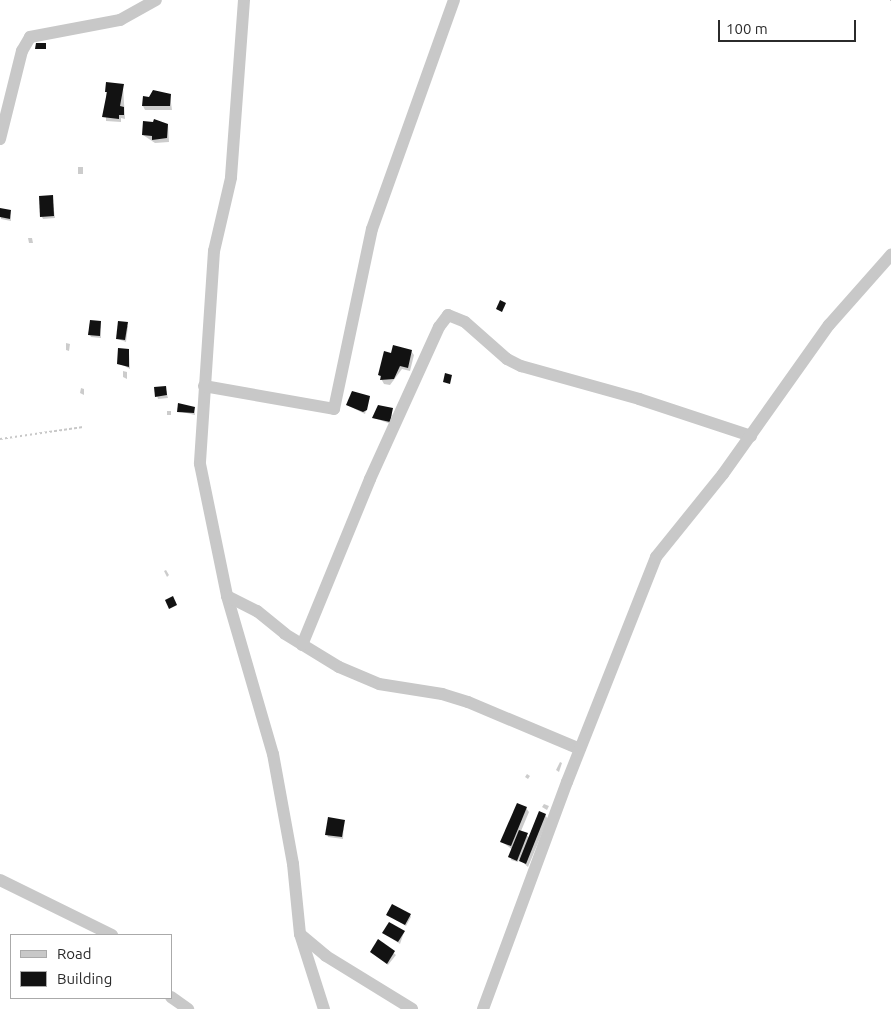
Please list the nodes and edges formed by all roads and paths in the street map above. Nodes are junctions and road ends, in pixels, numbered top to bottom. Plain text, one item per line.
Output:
1 (156, 0) edge
2 (244, 0) edge
3 (454, 0) edge
4 (0, 139) edge
5 (891, 255) edge
6 (204, 386) junction
7 (83, 428) dead end
8 (751, 436) junction
9 (0, 439) edge
10 (227, 596) junction
11 (302, 645) junction
12 (580, 749) junction
13 (0, 880) edge
14 (110, 934) edge
15 (300, 934) junction
16 (172, 1002) edge
17 (188, 1009) edge
18 (324, 1009) edge
19 (412, 1009) edge
20 (483, 1009) edge

1 - 4 street
2 - 6 street
3 - 6 street
5 - 8 street
6 - 10 street
7 - 9 path
8 - 11 street
8 - 12 street
10 - 11 street
10 - 15 street
11 - 12 street
12 - 20 street
13 - 14 street
15 - 18 street
15 - 19 street
16 - 17 street

